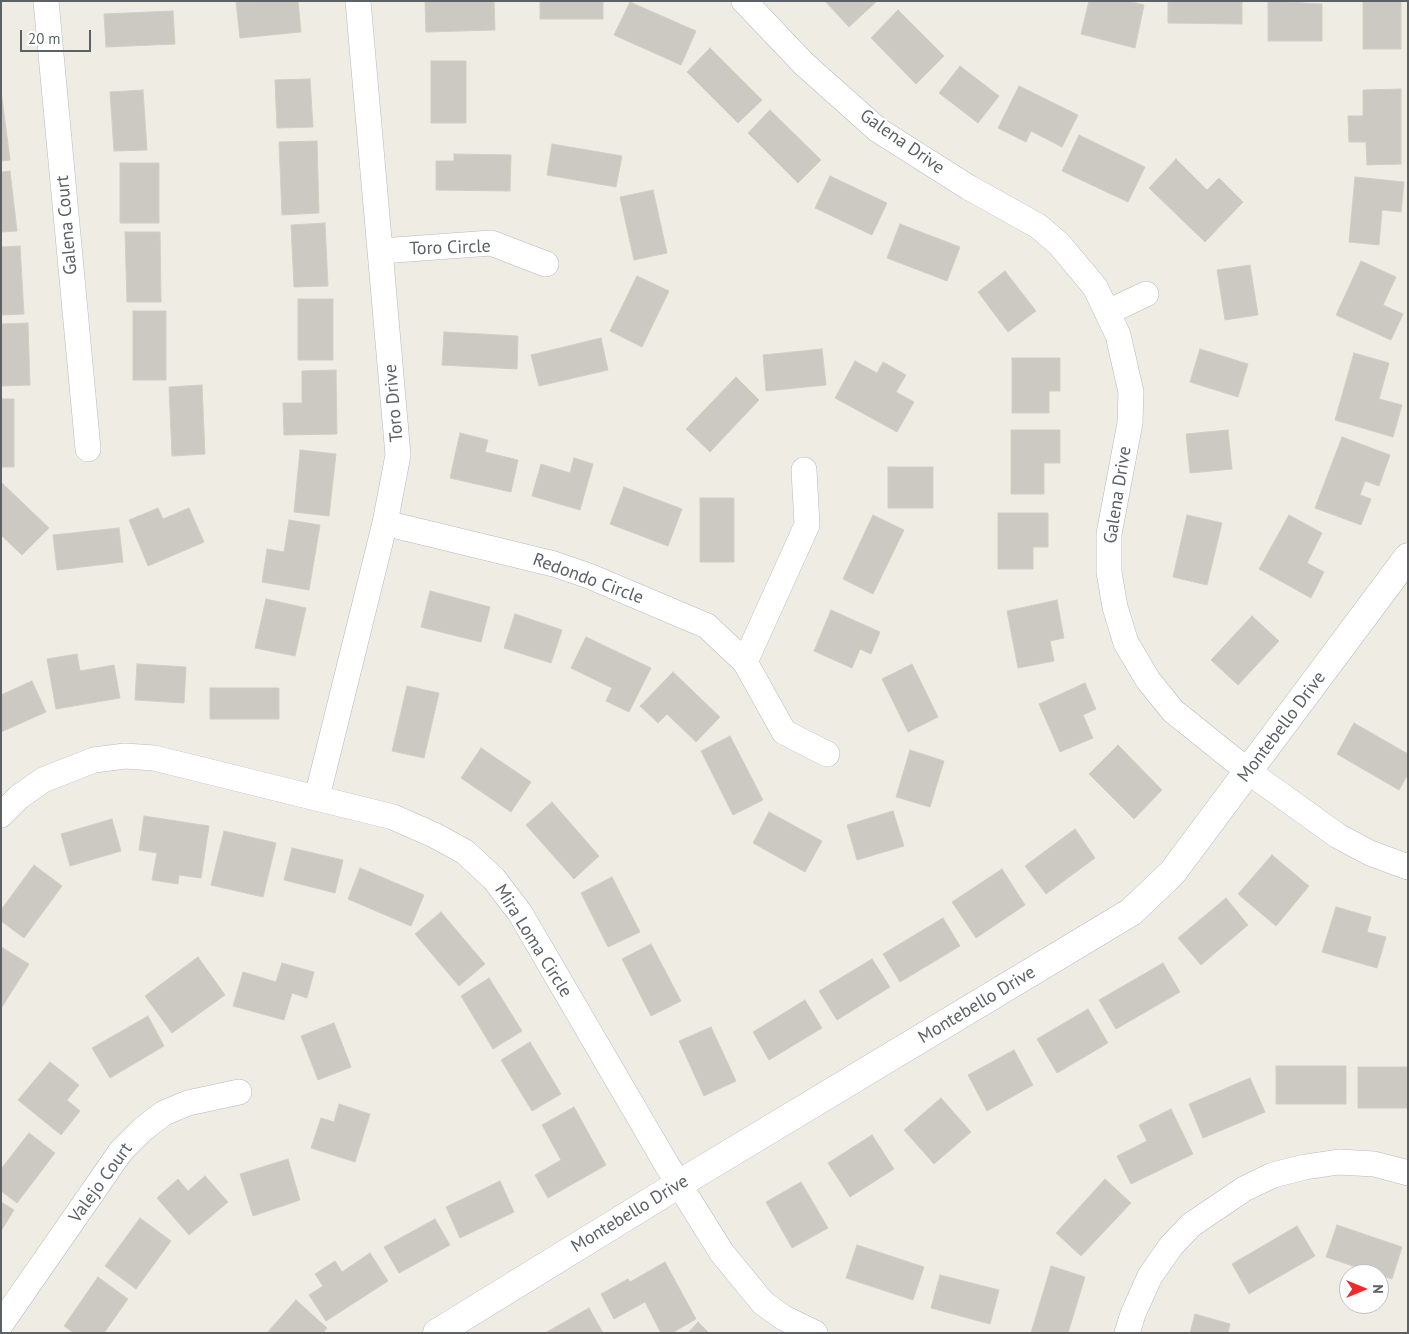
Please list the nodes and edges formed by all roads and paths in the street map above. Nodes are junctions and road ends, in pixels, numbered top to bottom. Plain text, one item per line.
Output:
1 (46, 1) edge
2 (358, 1) edge
3 (744, 1) edge
4 (381, 251) junction
5 (546, 264) dead end
6 (1146, 294) dead end
7 (1108, 312) junction
8 (88, 449) dead end
9 (804, 470) dead end
10 (386, 523) junction
11 (1408, 557) edge
12 (745, 662) junction
13 (827, 754) dead end
14 (1249, 772) junction
15 (317, 797) junction
16 (1, 815) edge
17 (1408, 867) edge
18 (238, 1092) dead end
19 (1408, 1173) edge
20 (679, 1184) junction
21 (1, 1324) edge
22 (436, 1333) edge
23 (814, 1333) edge
24 (1127, 1333) edge

1 - 8 street, Galena Court
2 - 4 street, Toro Drive
3 - 7 street, Galena Drive
4 - 5 street, Toro Circle
4 - 10 street, Toro Drive
6 - 7 street
7 - 14 street, Galena Drive
9 - 12 street
10 - 12 street, Redondo Circle
10 - 15 street, Toro Drive
11 - 14 street, Montebello Drive
12 - 13 street, Redondo Circle
14 - 17 street, Galena Drive
14 - 20 street, Montebello Drive
15 - 16 street, Mira Loma Circle
15 - 20 street, Mira Loma Circle
18 - 21 street, Valejo Court
19 - 24 street
20 - 22 street, Montebello Drive
20 - 23 street, Mira Loma Circle

